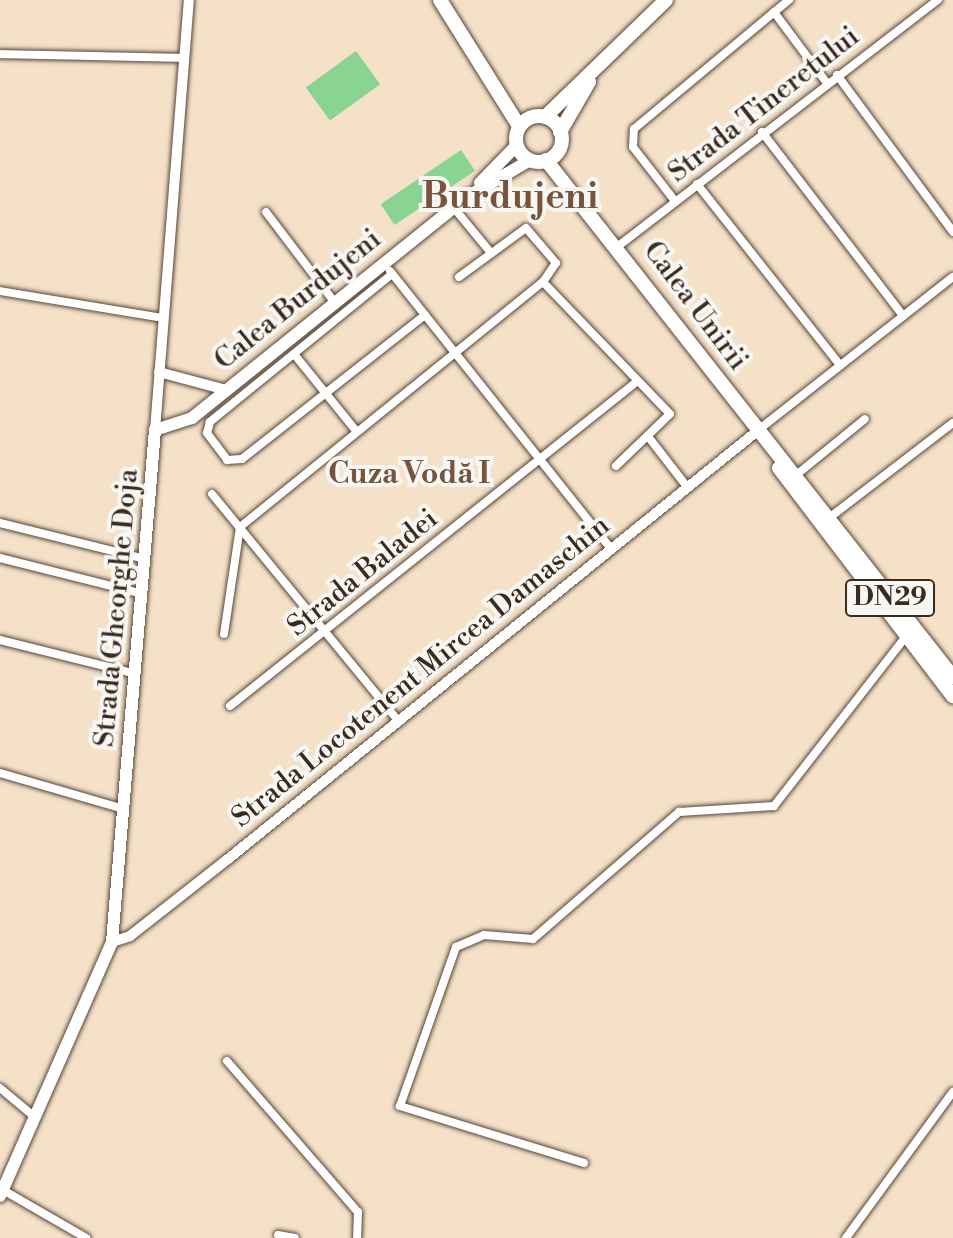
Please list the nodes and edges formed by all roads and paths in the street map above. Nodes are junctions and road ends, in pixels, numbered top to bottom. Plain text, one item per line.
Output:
1 (189, 0) edge
2 (440, 0) edge
3 (666, 0) edge
4 (789, 0) edge
5 (938, 0) edge
6 (774, 12) junction
7 (0, 54) edge
8 (184, 58) junction
9 (593, 75) junction
10 (837, 75) junction
11 (827, 83) junction
12 (499, 85) junction
13 (538, 117) junction
14 (519, 126) junction
15 (560, 132) junction
16 (762, 132) junction
17 (517, 145) junction
18 (552, 156) junction
19 (530, 160) junction
20 (697, 184) junction
21 (467, 197) junction
22 (675, 201) junction
23 (454, 208) junction
24 (266, 212) dead end
25 (953, 232) edge
26 (617, 247) junction
27 (491, 253) junction
28 (388, 269) junction
29 (459, 277) dead end
30 (953, 277) edge
31 (543, 282) junction
32 (0, 291) edge
33 (335, 303) junction
34 (425, 315) junction
35 (903, 316) junction
36 (163, 318) junction
37 (455, 352) junction
38 (294, 354) junction
39 (840, 365) junction
40 (159, 372) junction
41 (634, 384) junction
42 (226, 390) junction
43 (326, 393) junction
44 (865, 419) dead end
45 (953, 423) edge
46 (155, 430) junction
47 (357, 432) junction
48 (756, 432) junction
49 (650, 439) junction
50 (769, 450) junction
51 (541, 460) junction
52 (616, 466) dead end
53 (795, 476) junction
54 (688, 488) junction
55 (212, 494) dead end
56 (829, 518) junction
57 (0, 523) edge
58 (240, 527) junction
59 (611, 549) junction
60 (0, 558) edge
61 (146, 559) junction
62 (143, 594) junction
63 (323, 633) junction
64 (909, 633) junction
65 (224, 634) dead end
66 (0, 640) edge
67 (136, 674) junction
68 (953, 677) edge
69 (953, 696) edge
70 (230, 706) dead end
71 (399, 722) junction
72 (0, 773) edge
73 (124, 809) junction
74 (112, 942) junction
75 (227, 1061) dead end
76 (0, 1088) edge
77 (953, 1092) edge
78 (37, 1118) junction
79 (584, 1163) dead end
80 (2, 1193) edge
81 (278, 1235) dead end
82 (86, 1238) edge
83 (295, 1238) edge
84 (357, 1238) edge
85 (846, 1238) edge

1 - 8 street, Strada Gheorghe Doja
2 - 12 main road
3 - 9 main road
4 - 6 street
5 - 10 street, Strada Tineretului
6 - 11 street
6 - 22 street
7 - 8 street
8 - 36 street, Strada Gheorghe Doja
9 - 13 main road
9 - 15 main road
10 - 11 street, Strada Tineretului
10 - 25 street
11 - 16 street, Strada Tineretului
12 - 13 main road
12 - 14 main road
13 - 14 main road
13 - 15 main road
14 - 17 main road
15 - 18 main road
16 - 20 street, Strada Tineretului
16 - 35 street
17 - 19 main road
17 - 21 main road, Calea Burdujeni
18 - 19 main road
18 - 26 main road, Calea Unirii / DN29
19 - 21 main road, Calea Burdujeni
20 - 22 street, Strada Tineretului
20 - 39 street
21 - 23 main road, Calea Burdujeni
22 - 26 street, Strada Tineretului
23 - 27 street
23 - 28 main road, Calea Burdujeni
24 - 33 street
26 - 48 main road, Calea Unirii / DN29
27 - 29 street
27 - 31 street
28 - 33 main road, Calea Burdujeni
28 - 34 street
28 - 38 street
30 - 35 street
31 - 37 street
31 - 41 street
32 - 36 street
33 - 42 main road, Calea Burdujeni
34 - 37 street
34 - 43 street
35 - 39 street
36 - 40 street, Strada Gheorghe Doja
37 - 47 street
37 - 51 street
38 - 43 street
38 - 43 street
39 - 48 street
40 - 42 street
40 - 46 street, Strada Gheorghe Doja
41 - 49 street
41 - 51 street, Strada Baladei
42 - 46 main road, Calea Burdujeni
43 - 47 street
44 - 53 street
45 - 56 street
46 - 61 main road, Strada Gheorghe Doja
47 - 58 street
48 - 50 main road, Calea Unirii / DN29
48 - 54 street, Strada Locotenent Mircea Damaschin
49 - 52 street
49 - 54 street
50 - 53 main road, Calea Unirii / DN29
50 - 64 main road, Calea Unirii / DN29
51 - 59 street
51 - 63 street, Strada Baladei
53 - 56 main road, Calea Unirii / DN29
54 - 59 street, Strada Locotenent Mircea Damaschin
55 - 58 street
56 - 64 main road, Calea Unirii / DN29
57 - 61 street
58 - 63 street
58 - 65 street
59 - 71 street, Strada Locotenent Mircea Damaschin
60 - 62 street
61 - 62 main road, Strada Gheorghe Doja
62 - 67 main road, Strada Gheorghe Doja
63 - 70 street, Strada Baladei
63 - 71 street
64 - 68 main road, Calea Unirii / DN29
64 - 69 main road, Calea Unirii / DN29
64 - 79 street
66 - 67 street
67 - 73 main road, Strada Gheorghe Doja
71 - 74 street, Strada Locotenent Mircea Damaschin
72 - 73 street
73 - 74 main road, Strada Gheorghe Doja
74 - 78 main road, Strada Gheorghe Doja
75 - 84 street
76 - 78 street
77 - 85 street
78 - 80 main road, Strada Gheorghe Doja
80 - 82 street
81 - 83 street

